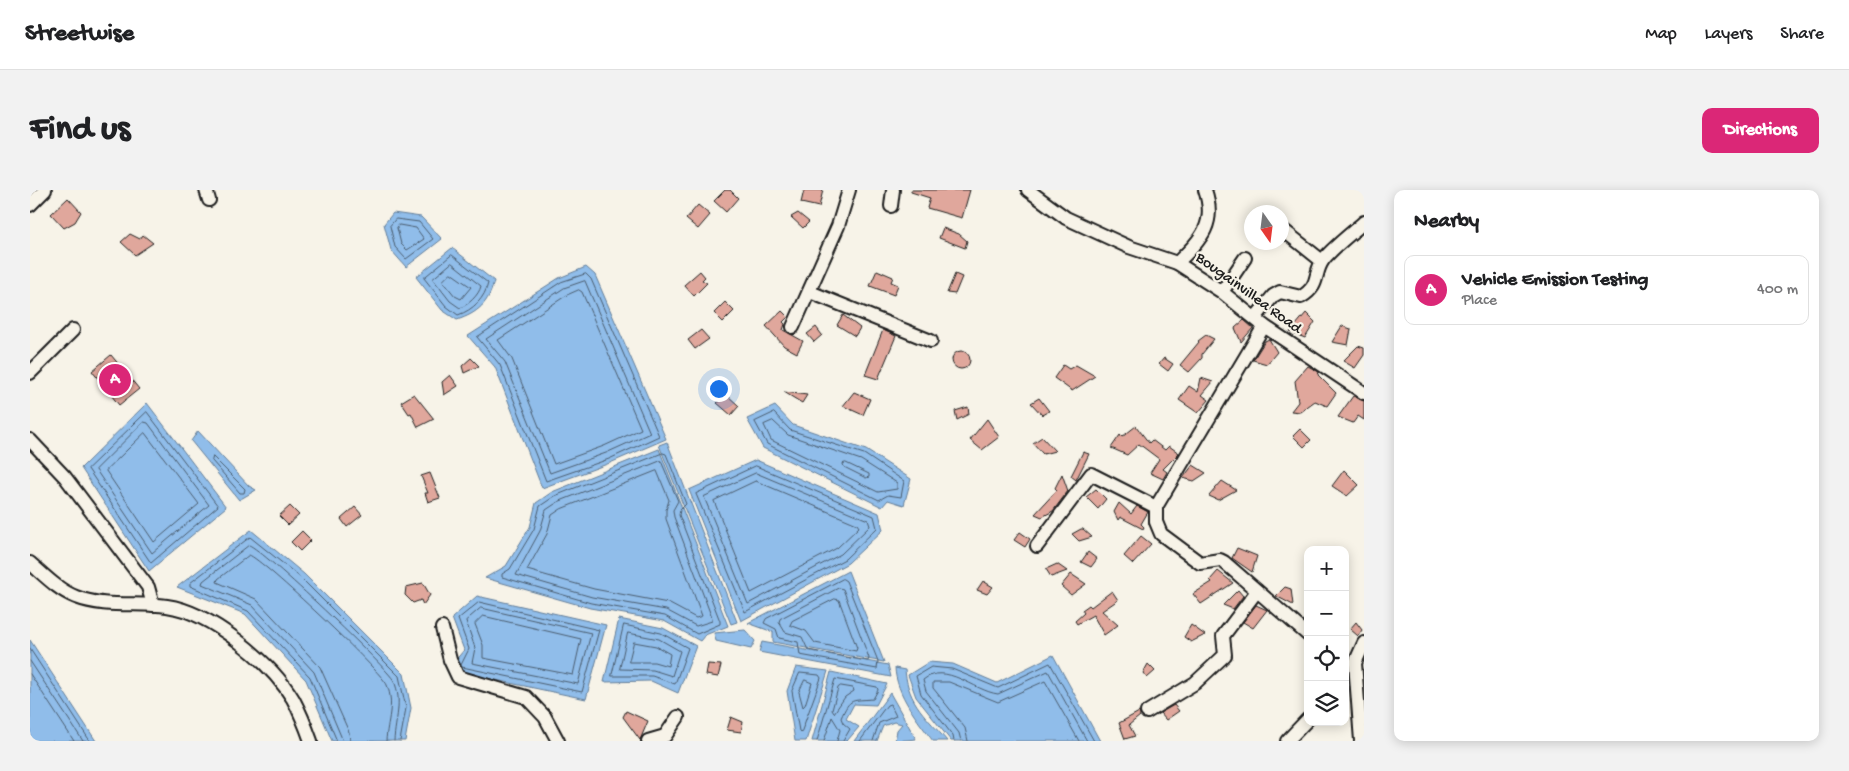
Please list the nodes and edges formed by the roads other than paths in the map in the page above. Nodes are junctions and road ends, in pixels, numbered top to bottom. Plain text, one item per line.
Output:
1 (849, 190) edge
2 (894, 190) edge
3 (1028, 190) edge
4 (1205, 190) edge
5 (891, 206) dead end
6 (1364, 222) edge
7 (1289, 235) edge
8 (1245, 258) dead end
9 (1322, 261) junction
10 (1177, 263) junction
11 (810, 292) junction
12 (1222, 292) junction
13 (1260, 322) junction
14 (793, 327) dead end
15 (73, 330) dead end
16 (930, 341) dead end
17 (30, 373) edge
18 (1364, 393) edge
19 (30, 440) edge
20 (1156, 507) junction
21 (1037, 546) dead end
22 (30, 563) edge
23 (1257, 592) junction
24 (153, 605) junction
25 (442, 628) dead end
26 (1304, 632) edge
27 (1364, 643) edge
28 (1349, 666) edge
29 (1349, 674) edge
30 (1147, 712) dead end
31 (678, 717) dead end
32 (1304, 722) edge
33 (311, 741) edge
34 (558, 741) edge
35 (648, 741) edge
36 (1287, 741) edge
37 (1361, 741) edge

1 - 11 street
2 - 5 street
3 - 10 street, Bougainvillea Road
4 - 10 street
6 - 9 street
7 - 9 street
8 - 12 street
9 - 13 street
10 - 12 street, Bougainvillea Road
11 - 14 street
11 - 16 street
12 - 13 street, Bougainvillea Road
13 - 18 street, Bougainvillea Road
13 - 20 street
15 - 17 street
19 - 24 street
20 - 21 street
20 - 23 street
22 - 24 street
23 - 26 street
23 - 30 street
24 - 33 street
25 - 34 street
27 - 28 street
29 - 37 street
31 - 35 street
32 - 36 street

